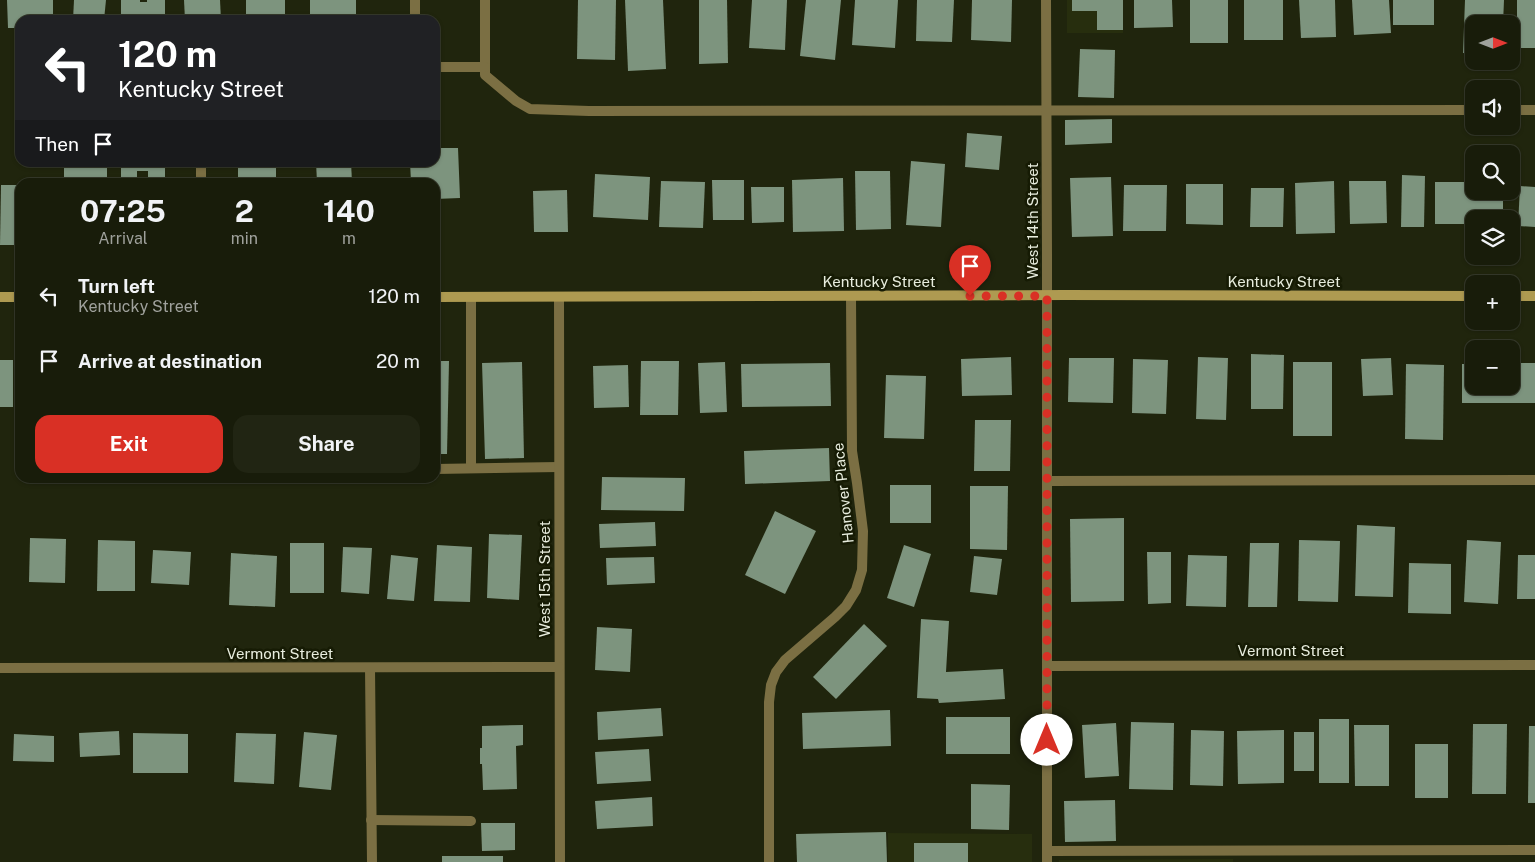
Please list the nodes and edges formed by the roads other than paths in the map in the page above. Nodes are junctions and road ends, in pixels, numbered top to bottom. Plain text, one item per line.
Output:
1 (415, 0) edge
2 (485, 0) edge
3 (1046, 0) edge
4 (415, 15) edge
5 (440, 67) edge
6 (485, 67) junction
7 (1465, 110) edge
8 (1520, 110) edge
9 (1535, 110) edge
10 (1047, 111) junction
11 (440, 296) edge
12 (471, 296) junction
13 (559, 296) junction
14 (851, 296) junction
15 (1047, 296) junction
16 (1465, 296) edge
17 (1520, 296) edge
18 (1535, 296) edge
19 (0, 297) edge
20 (15, 297) edge
21 (559, 467) junction
22 (472, 468) junction
23 (440, 469) edge
24 (1535, 480) edge
25 (1047, 481) junction
26 (1535, 665) edge
27 (1047, 666) junction
28 (559, 667) junction
29 (0, 668) edge
30 (370, 668) junction
31 (371, 820) junction
32 (471, 821) dead end
33 (1535, 850) edge
34 (1047, 851) junction
35 (372, 862) edge
36 (560, 862) edge
37 (769, 862) edge
38 (1047, 862) edge

1 - 4 street
2 - 6 street
3 - 10 street, West 14th Street
5 - 6 street
6 - 10 street
7 - 10 street
8 - 9 street
10 - 15 street, West 14th Street
11 - 12 main road, Kentucky Street
12 - 13 main road, Kentucky Street
12 - 22 street
13 - 14 main road, Kentucky Street
13 - 21 street, West 15th Street
14 - 15 main road, Kentucky Street
14 - 37 street, Hanover Place
15 - 16 main road, Kentucky Street
15 - 25 street, West 14th Street
17 - 18 main road
19 - 20 main road
21 - 22 street
21 - 28 street, West 15th Street
22 - 23 street
24 - 25 street
25 - 27 street, West 14th Street
26 - 27 street, Vermont Street
27 - 34 street, West 14th Street
28 - 30 street, Vermont Street
28 - 36 street, West 15th Street
29 - 30 street, Vermont Street
30 - 31 street
31 - 32 street
31 - 35 street
33 - 34 street
34 - 38 street, West 14th Street

